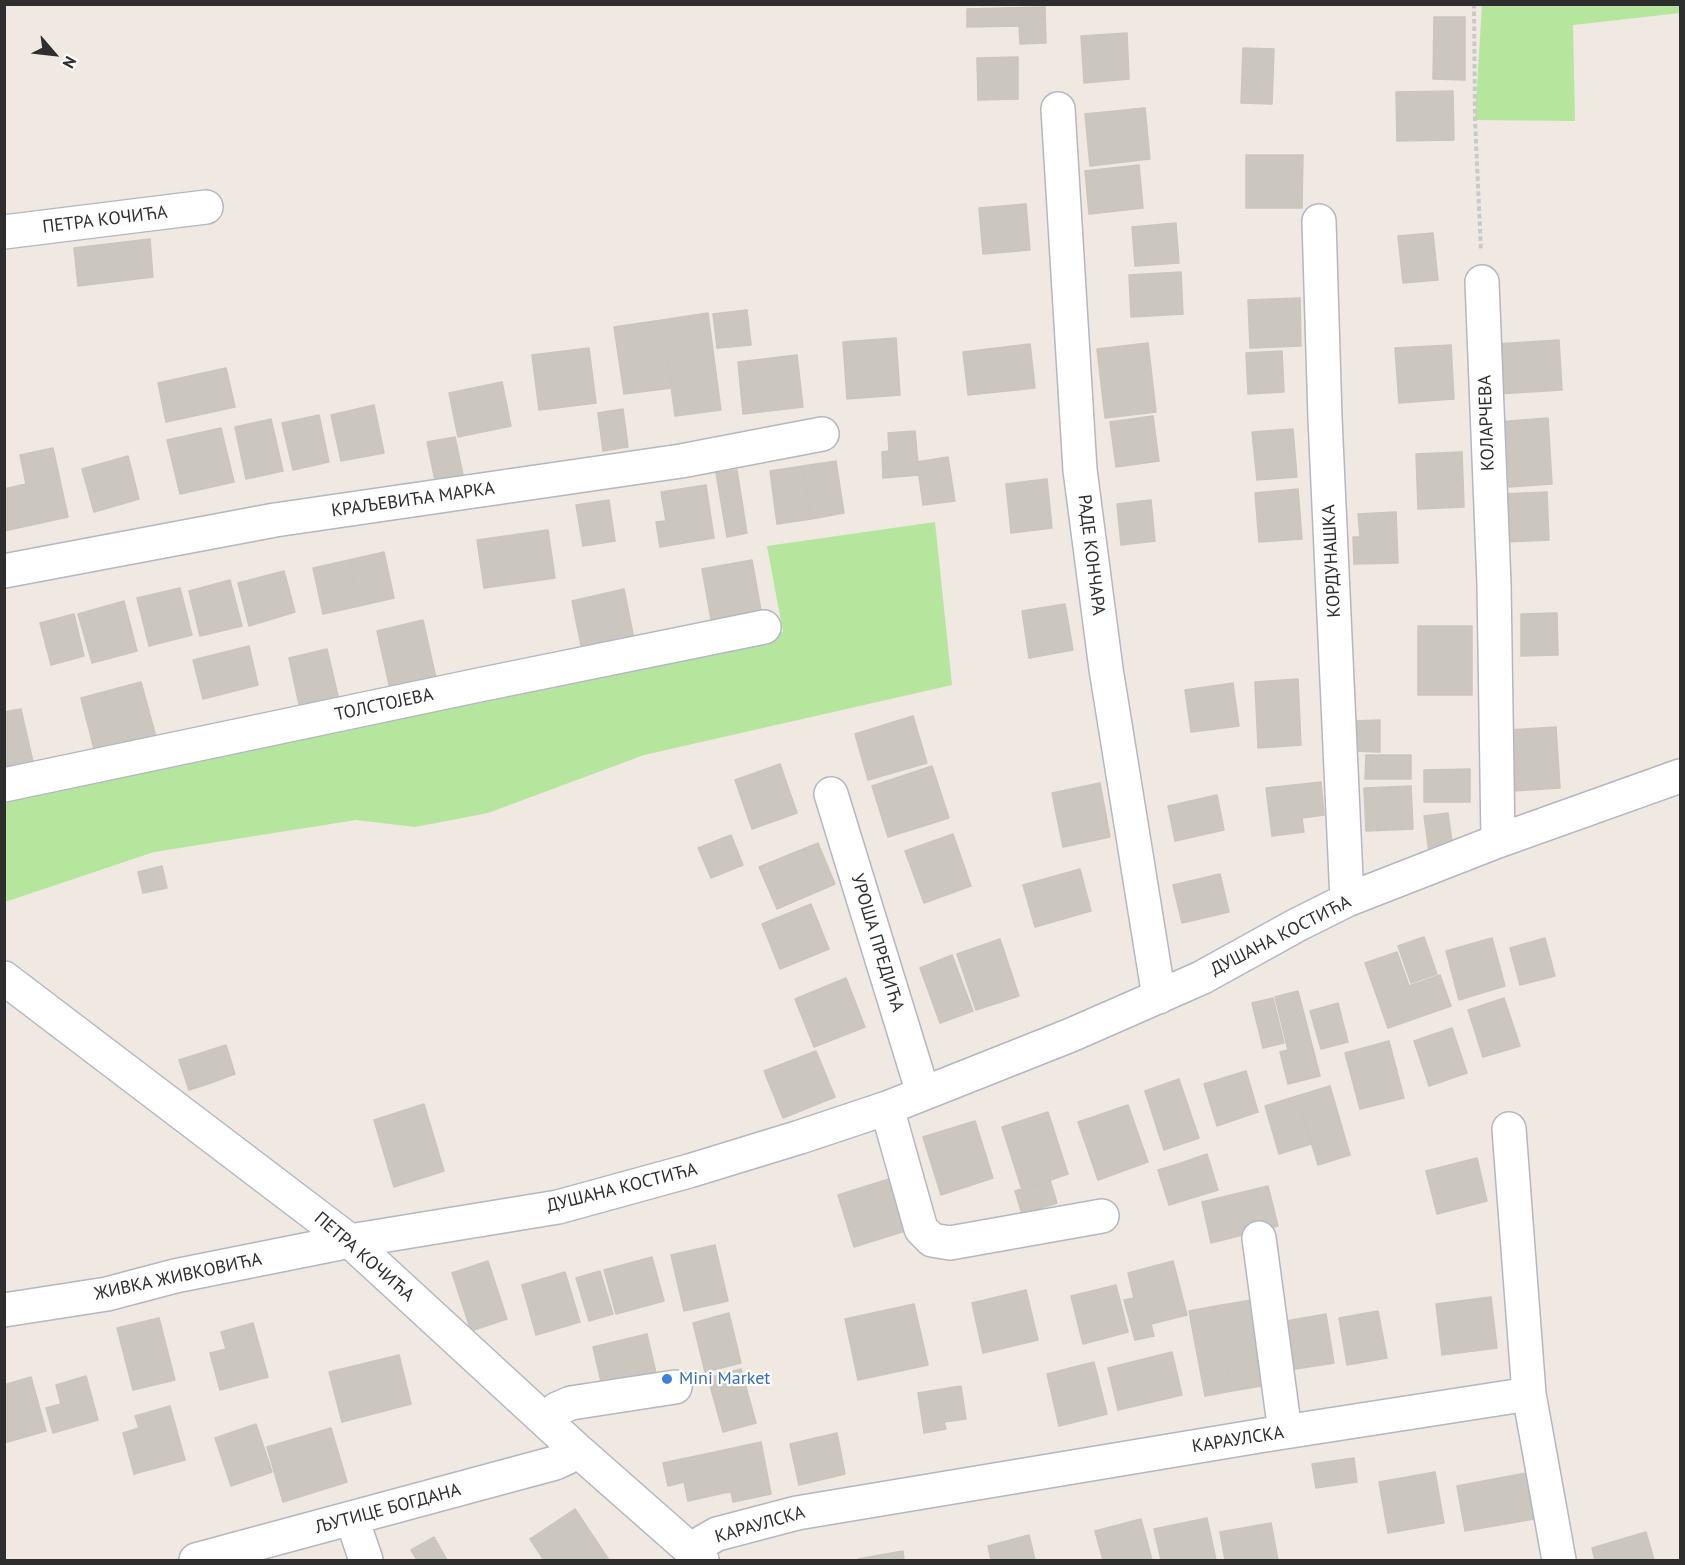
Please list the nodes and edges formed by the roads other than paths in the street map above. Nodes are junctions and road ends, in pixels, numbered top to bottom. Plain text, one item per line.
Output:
1 (1058, 109) dead end
2 (206, 207) dead end
3 (1319, 221) dead end
4 (4, 232) edge
5 (1482, 282) road end
6 (822, 434) dead end
7 (4, 571) edge
8 (764, 627) dead end
9 (1680, 776) edge
10 (4, 785) edge
11 (831, 794) dead end
12 (1498, 841) junction
13 (1347, 900) junction
14 (4, 978) edge
15 (1159, 997) junction
16 (923, 1093) junction
17 (887, 1108) junction
18 (1509, 1129) dead end
19 (1102, 1216) dead end
20 (1259, 1238) dead end
21 (350, 1241) junction
22 (4, 1310) edge
23 (675, 1387) dead end
24 (1529, 1394) junction
25 (546, 1420) junction
26 (1285, 1432) junction
27 (576, 1449) junction
28 (352, 1519) junction
29 (698, 1557) edge
30 (196, 1560) edge
31 (366, 1560) edge
32 (1559, 1560) edge

1 - 15 street, РАДЕ КОНЧАРА
2 - 4 street, ПЕТРА КОЧИЋА
3 - 13 street, КОРДУНАШКА
5 - 12 street, КОЛАРЧЕВА
6 - 7 street, КРАЉЕВИЋА МАРКА
8 - 10 street, ТОЛСТОЈЕВА
9 - 12 street, ДУШАНА КОСТИЋА
11 - 16 street, УРОША ПРЕДИЋА
12 - 13 street, ДУШАНА КОСТИЋА
13 - 15 street, ДУШАНА КОСТИЋА
14 - 21 street, ПЕТРА КОЧИЋА
15 - 16 street, ДУШАНА КОСТИЋА
16 - 17 street, ДУШАНА КОСТИЋА
17 - 19 street
17 - 21 street, ДУШАНА КОСТИЋА
18 - 24 street
20 - 26 street
21 - 22 street, ЖИВКА ЖИВКОВИЋА
21 - 25 street, ПЕТРА КОЧИЋА
23 - 25 street
24 - 26 street, КАРАУЛСКА
24 - 32 street
25 - 27 street, ПЕТРА КОЧИЋА
26 - 29 street, КАРАУЛСКА
27 - 28 street, ЉУТИЦЕ БОГДАНА
27 - 29 street, ПЕТРА КОЧИЋА
28 - 30 street, ЉУТИЦЕ БОГДАНА
28 - 31 street

